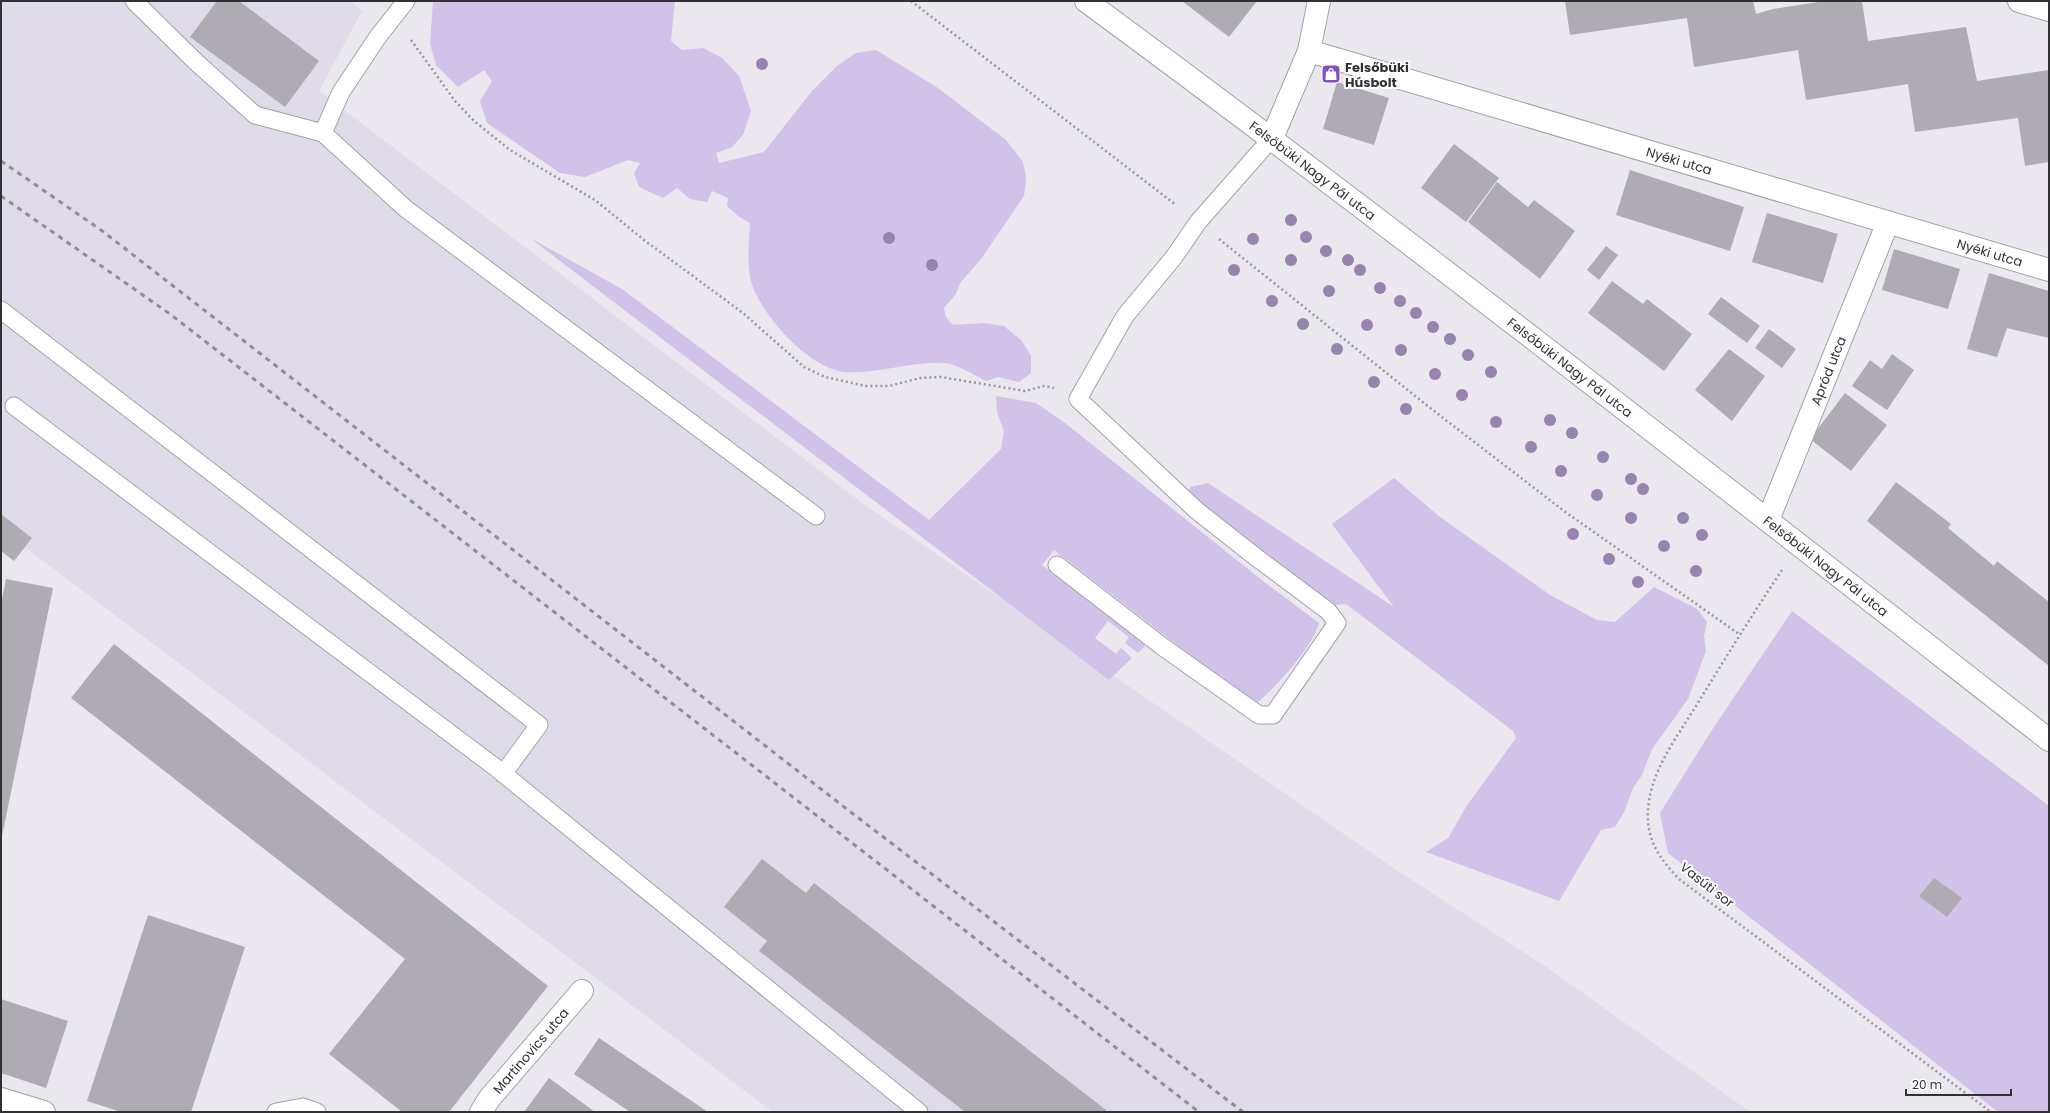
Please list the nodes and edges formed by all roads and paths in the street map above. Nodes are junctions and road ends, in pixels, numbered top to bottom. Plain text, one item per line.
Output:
1 (134, 1) edge
2 (406, 1) edge
3 (911, 1) edge
4 (1086, 1) edge
5 (1319, 1) edge
6 (2020, 1) edge
7 (2049, 10) edge
8 (391, 20) junction
9 (1309, 51) junction
10 (323, 133) junction
11 (1272, 138) junction
12 (1198, 222) junction
13 (1888, 222) junction
14 (2049, 270) edge
15 (1, 310) edge
16 (1078, 399) junction
17 (14, 406) dead end
18 (816, 516) dead end
19 (1768, 520) junction
20 (1799, 544) junction
21 (1057, 565) dead end
22 (1739, 634) junction
23 (2049, 740) edge
24 (503, 774) junction
25 (582, 991) dead end
26 (1, 1099) edge
27 (44, 1112) edge
28 (276, 1112) edge
29 (317, 1112) edge
30 (481, 1112) edge
31 (919, 1112) edge
32 (1991, 1112) edge

1 - 10 lane
2 - 8 lane
3 - 12 path
4 - 11 street, Felsőbüki Nagy Pál utca
5 - 9 street
6 - 7 street
8 - 10 lane
8 - 16 path
9 - 11 street
9 - 13 street, Nyéki utca
10 - 18 lane
11 - 12 lane
11 - 19 street, Felsőbüki Nagy Pál utca
12 - 16 lane
12 - 22 path
13 - 14 street, Nyéki utca
13 - 19 street, Apród utca
15 - 24 lane
16 - 21 lane
17 - 24 lane
19 - 20 street, Felsőbüki Nagy Pál utca
20 - 22 path, Vasúti sor
20 - 23 street, Felsőbüki Nagy Pál utca
22 - 32 path, Vasúti sor
24 - 31 lane
25 - 30 street, Martinovics utca
26 - 27 street
28 - 29 lane

